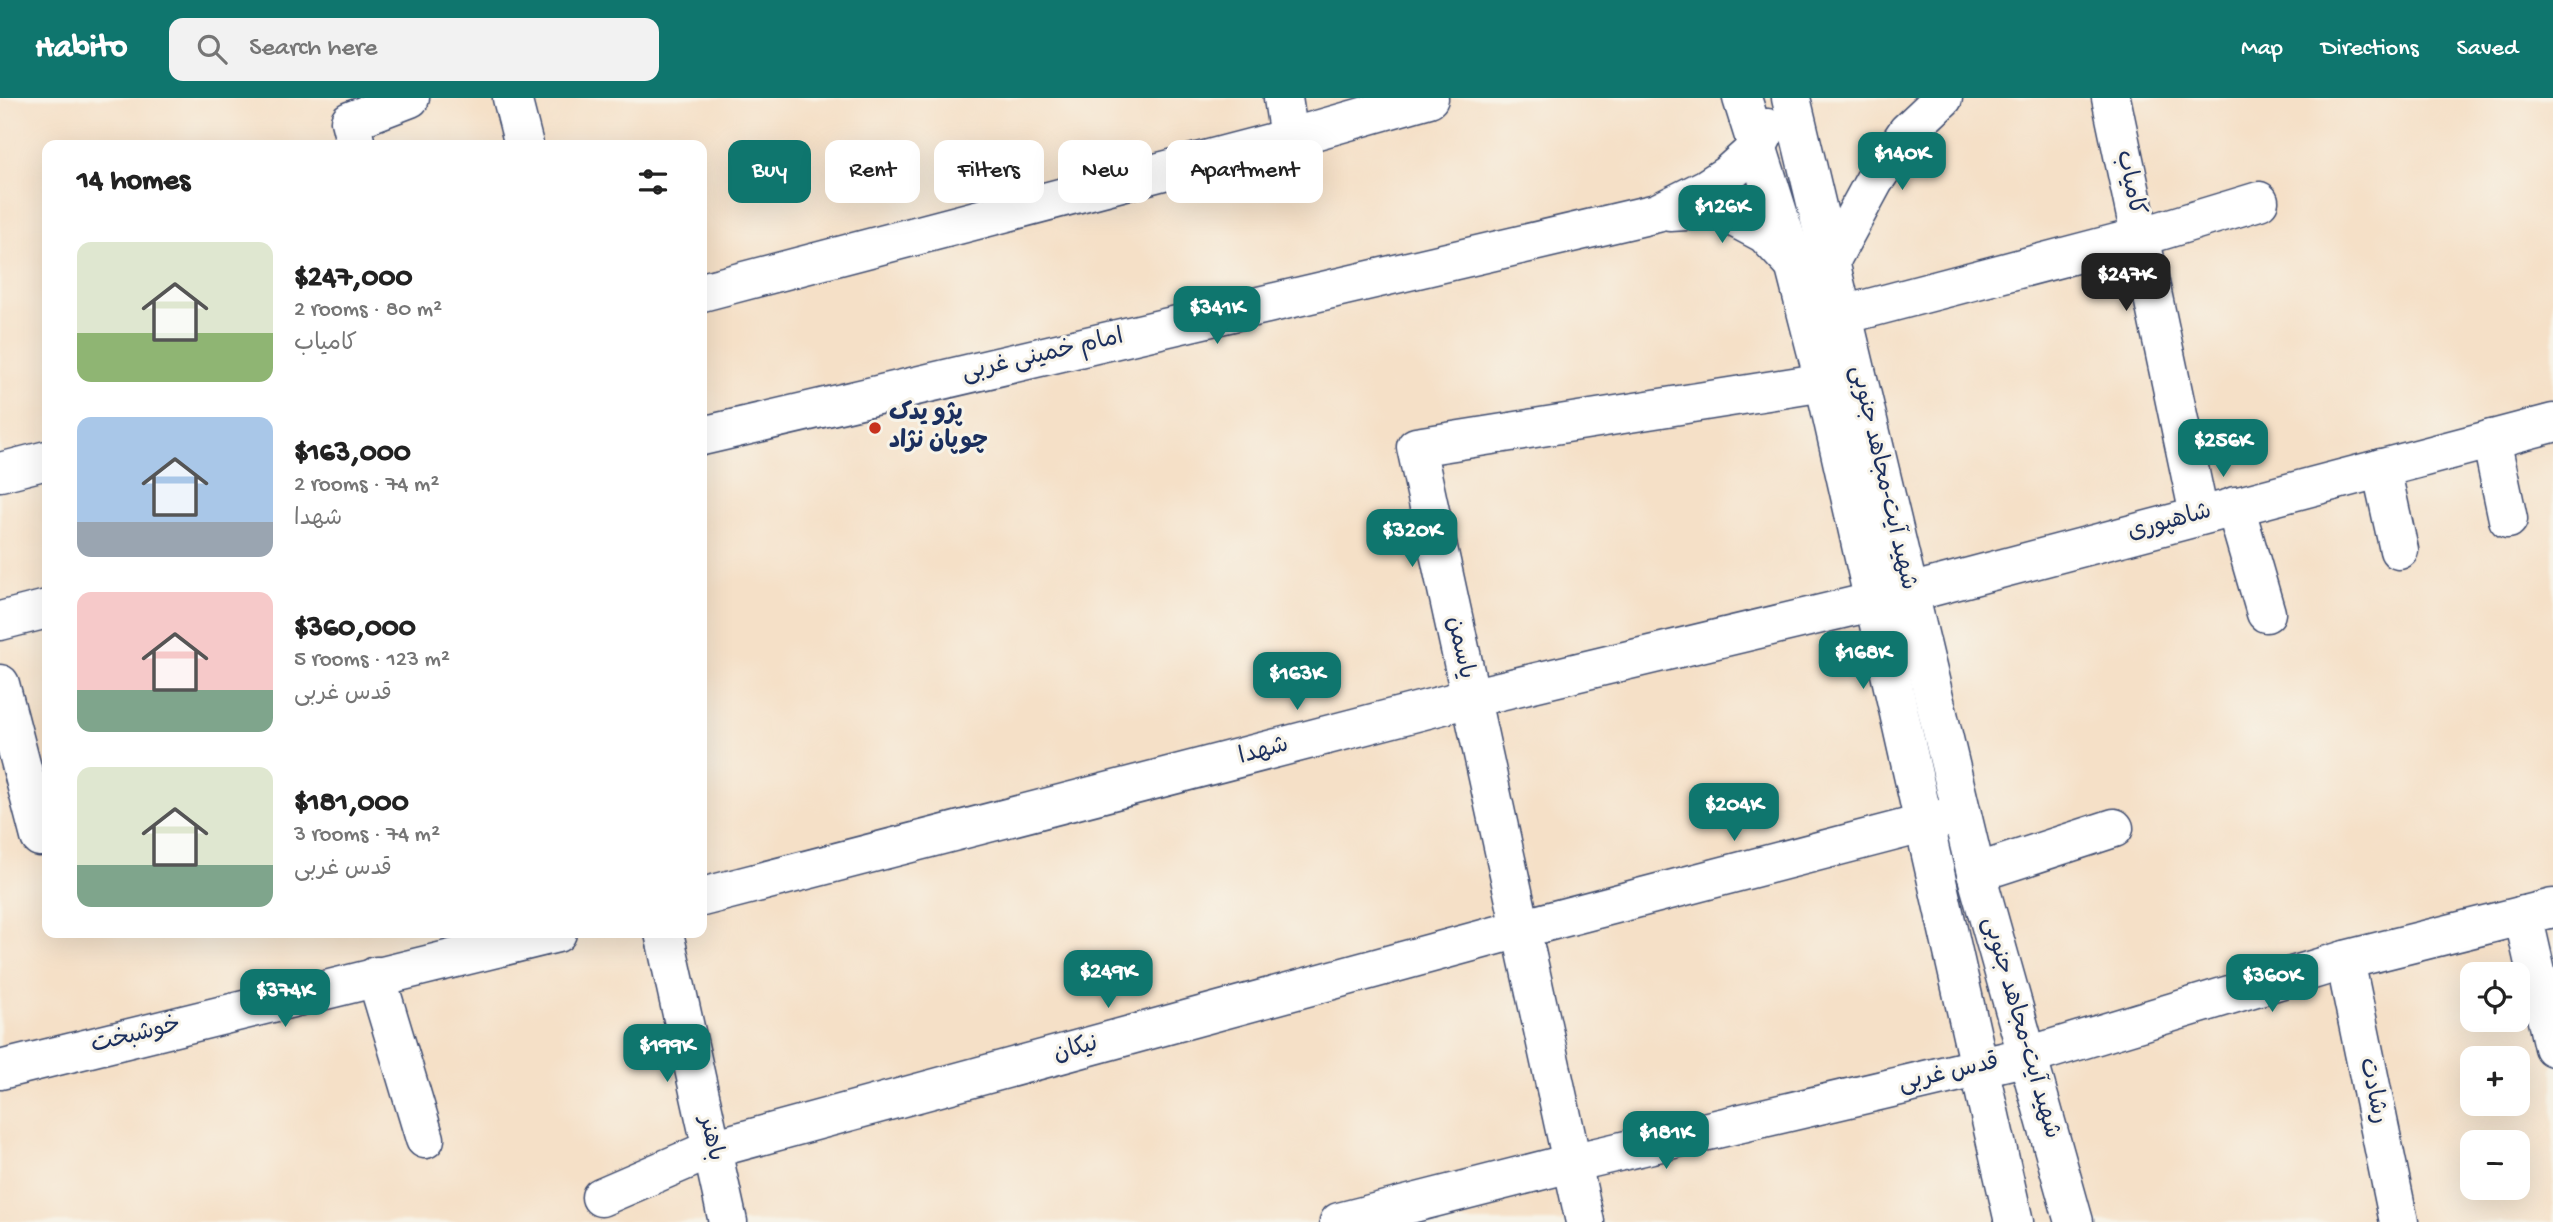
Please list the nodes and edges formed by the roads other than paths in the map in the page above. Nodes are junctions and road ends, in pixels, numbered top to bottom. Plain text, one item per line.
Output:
1 (410, 98) edge
2 (512, 98) edge
3 (1283, 98) edge
4 (1429, 98) edge
5 (1742, 98) edge
6 (1782, 98) edge
7 (1791, 98) edge
8 (1943, 98) edge
9 (2111, 98) edge
10 (1289, 138) junction
11 (355, 140) edge
12 (523, 140) edge
13 (1757, 148) junction
14 (2259, 201) dead end
15 (1657, 213) junction
16 (2140, 237) junction
17 (1812, 263) junction
18 (707, 291) edge
19 (1843, 315) junction
20 (1841, 379) junction
21 (2553, 423) edge
22 (707, 435) edge
23 (2491, 439) junction
24 (42, 461) edge
25 (2381, 468) junction
26 (0, 472) edge
27 (2217, 511) junction
28 (2508, 519) dead end
29 (2399, 550) dead end
30 (1891, 597) junction
31 (42, 610) edge
32 (2266, 613) dead end
33 (0, 621) edge
34 (0, 684) edge
35 (1470, 698) junction
36 (1962, 814) junction
37 (1923, 824) junction
38 (2114, 828) dead end
39 (40, 837) dead end
40 (1976, 873) junction
41 (707, 896) edge
42 (2538, 911) edge
43 (1520, 929) junction
44 (536, 938) edge
45 (665, 938) edge
46 (2345, 961) junction
47 (376, 976) junction
48 (2553, 1047) edge
49 (2028, 1056) junction
50 (1979, 1067) junction
51 (0, 1070) edge
52 (425, 1139) dead end
53 (712, 1149) junction
54 (1571, 1163) junction
55 (601, 1197) dead end
56 (728, 1222) edge
57 (1339, 1222) edge
58 (1585, 1222) edge
59 (2014, 1222) edge
60 (2074, 1222) edge
61 (2399, 1222) edge

1 - 11 street
2 - 12 street
3 - 10 street
4 - 10 street
5 - 13 street, شهید آیت-مجاهد جنوبی
6 - 13 street
7 - 17 street, شهید آیت-مجاهد جنوبی
8 - 17 street
9 - 16 street, کامیاب
10 - 18 street
13 - 15 street, امام خمینی غربی
13 - 17 street, شهید آیت-مجاهد جنوبی
14 - 16 street
15 - 17 street
15 - 22 street, امام خمینی غربی
16 - 19 street
16 - 27 street, کامیاب
17 - 19 street, شهید آیت-مجاهد جنوبی
17 - 20 street, شهید آیت-مجاهد جنوبی
19 - 20 street, شهید آیت-مجاهد جنوبی
20 - 30 street, شهید آیت-مجاهد جنوبی
20 - 35 street, یاسمن
21 - 23 street, شاهپوری
23 - 25 street, شاهپوری
23 - 28 street
24 - 26 street
25 - 27 street, شاهپوری
25 - 29 street
27 - 30 street, شاهپوری
27 - 32 street, کامیاب
30 - 35 street, شهدا
30 - 36 street, شهید آیت-مجاهد جنوبی
30 - 37 street, شهید آیت-مجاهد جنوبی
31 - 33 street
34 - 39 street
35 - 41 street, شهدا
35 - 43 street, یاسمن
36 - 37 street, نیکان
36 - 40 street, شهید آیت-مجاهد جنوبی
37 - 43 street, نیکان
37 - 50 street, شهید آیت-مجاهد جنوبی
38 - 40 street
40 - 49 street, شهید آیت-مجاهد جنوبی
42 - 46 street, قدس غربی
42 - 48 street
43 - 53 street, نیکان
43 - 54 street, یاسمن
44 - 47 street, خوشبخت
45 - 53 street, باهنر
46 - 49 street, قدس غربی
46 - 61 street, رشادت
47 - 51 street, خوشبخت
47 - 52 street
49 - 50 street, قدس غربی
49 - 60 street, شهید آیت-مجاهد جنوبی
50 - 54 street, قدس غربی
50 - 59 street, شهید آیت-مجاهد جنوبی
53 - 55 street, نیکان
53 - 56 street, باهنر
54 - 57 street, قدس غربی
54 - 58 street, یاسمن

